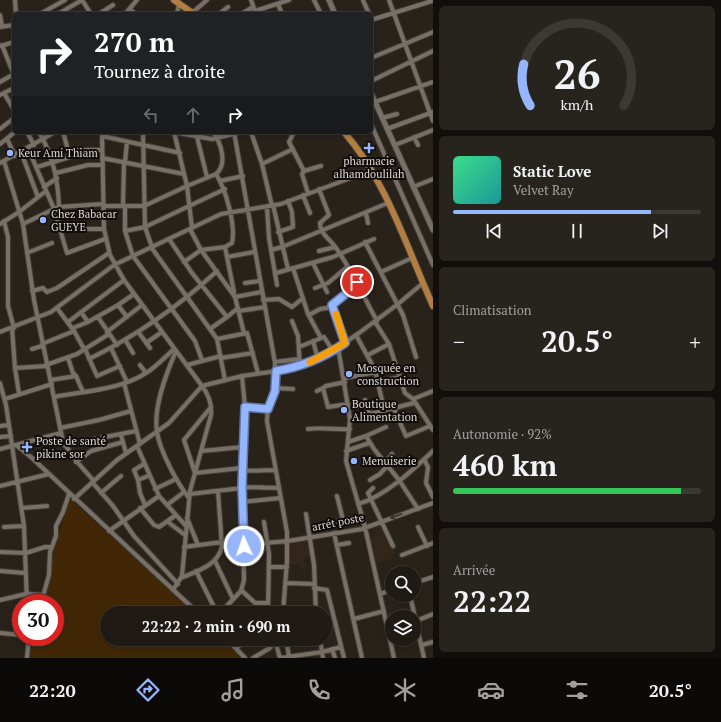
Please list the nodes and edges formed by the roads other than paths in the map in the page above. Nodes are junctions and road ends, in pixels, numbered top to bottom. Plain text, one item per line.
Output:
1 (15, 0) edge
2 (65, 0) edge
3 (137, 0) edge
4 (208, 0) edge
5 (251, 0) edge
6 (288, 0) edge
7 (314, 0) edge
8 (328, 0) edge
9 (363, 0) edge
10 (389, 0) edge
11 (80, 1) edge
12 (432, 1) edge
13 (177, 2) edge
14 (278, 4) junction
15 (114, 5) dead end
16 (228, 7) dead end
17 (130, 9) junction
18 (255, 10) edge
19 (16, 12) edge
20 (44, 12) edge
21 (61, 12) edge
22 (89, 12) edge
23 (102, 12) edge
24 (127, 12) edge
25 (133, 12) edge
26 (178, 12) edge
27 (192, 12) edge
28 (194, 12) edge
29 (222, 12) edge
30 (281, 12) edge
31 (320, 12) edge
32 (332, 12) edge
33 (368, 12) edge
34 (393, 13) junction
35 (0, 15) edge
36 (373, 19) edge
37 (12, 25) edge
38 (1, 26) edge
39 (433, 32) edge
40 (12, 43) edge
41 (404, 44) junction
42 (1, 46) edge
43 (433, 51) edge
44 (2, 54) edge
45 (373, 57) edge
46 (410, 61) junction
47 (12, 67) edge
48 (12, 76) edge
49 (373, 80) edge
50 (0, 82) edge
51 (433, 82) edge
52 (420, 86) junction
53 (12, 89) edge
54 (2, 94) edge
55 (373, 98) edge
56 (375, 102) junction
57 (12, 107) edge
58 (431, 113) edge
59 (396, 114) dead end
60 (382, 118) junction
61 (12, 120) edge
62 (433, 121) edge
63 (373, 128) edge
64 (0, 129) edge
65 (387, 129) junction
66 (433, 130) edge
67 (13, 134) edge
68 (28, 134) edge
69 (40, 134) edge
70 (52, 134) edge
71 (64, 134) edge
72 (102, 134) edge
73 (143, 134) edge
74 (175, 134) edge
75 (183, 134) edge
76 (215, 134) edge
77 (232, 134) edge
78 (235, 134) edge
79 (252, 134) edge
80 (293, 134) edge
81 (345, 134) edge
82 (196, 137) junction
83 (414, 137) junction
84 (218, 138) junction
85 (7, 139) junction
86 (43, 139) junction
87 (127, 142) junction
88 (0, 144) edge
89 (34, 145) junction
90 (395, 145) junction
91 (418, 145) dead end
92 (143, 146) junction
93 (28, 148) junction
94 (293, 149) junction
95 (68, 150) junction
96 (102, 150) junction
97 (21, 152) junction
98 (180, 153) junction
99 (15, 156) junction
100 (102, 158) junction
101 (2, 162) edge
102 (53, 162) junction
103 (125, 162) junction
104 (102, 164) junction
105 (262, 164) junction
106 (144, 166) junction
107 (321, 166) dead end
108 (37, 167) junction
109 (372, 170) junction
110 (304, 171) junction
111 (56, 172) junction
112 (184, 174) junction
113 (216, 174) junction
114 (243, 176) junction
115 (207, 177) junction
116 (57, 178) junction
117 (433, 179) edge
118 (220, 181) junction
119 (186, 186) junction
120 (413, 187) junction
121 (45, 189) junction
122 (225, 189) junction
123 (319, 189) junction
124 (306, 194) junction
125 (38, 197) junction
126 (288, 201) junction
127 (388, 203) junction
128 (103, 205) junction
129 (124, 206) junction
130 (144, 206) junction
131 (271, 206) junction
132 (60, 207) junction
133 (190, 207) junction
134 (54, 209) junction
135 (249, 209) junction
136 (19, 212) junction
137 (230, 212) junction
138 (310, 212) dead end
139 (366, 213) junction
140 (2, 222) edge
141 (368, 223) dead end
142 (23, 224) junction
143 (145, 227) junction
144 (432, 227) edge
145 (60, 228) junction
146 (191, 228) junction
147 (104, 229) junction
148 (126, 231) junction
149 (321, 231) junction
150 (278, 232) junction
151 (105, 239) junction
152 (169, 239) junction
153 (374, 239) dead end
154 (366, 242) junction
155 (52, 243) dead end
156 (151, 247) junction
157 (225, 247) junction
158 (282, 247) junction
159 (335, 247) junction
160 (201, 250) junction
161 (271, 250) junction
162 (319, 251) dead end
163 (254, 252) junction
164 (27, 253) junction
165 (109, 253) junction
166 (340, 254) junction
167 (133, 256) junction
168 (227, 257) junction
169 (412, 258) junction
170 (184, 262) junction
171 (313, 263) junction
172 (114, 265) junction
173 (433, 266) edge
174 (347, 267) junction
175 (293, 268) junction
176 (288, 269) junction
177 (217, 271) junction
178 (381, 272) junction
179 (276, 273) junction
180 (124, 280) junction
181 (259, 281) junction
182 (245, 283) dead end
183 (423, 283) junction
184 (358, 284) junction
185 (202, 285) junction
186 (277, 285) dead end
187 (323, 285) junction
188 (315, 288) dead end
189 (32, 291) junction
190 (262, 292) junction
191 (327, 292) dead end
192 (134, 294) junction
193 (235, 295) junction
194 (187, 297) junction
195 (303, 298) junction
196 (264, 300) junction
197 (398, 304) junction
198 (118, 305) junction
199 (142, 305) junction
200 (332, 305) junction
201 (264, 306) junction
202 (433, 306) edge
203 (57, 308) junction
204 (171, 309) junction
205 (238, 309) junction
206 (82, 312) junction
207 (309, 316) junction
208 (98, 317) junction
209 (227, 317) junction
210 (126, 318) junction
211 (38, 319) junction
212 (292, 321) dead end
213 (376, 321) junction
214 (68, 322) junction
215 (88, 322) junction
216 (155, 322) junction
217 (315, 326) junction
218 (13, 328) junction
219 (309, 328) dead end
220 (210, 329) junction
221 (74, 330) junction
222 (0, 332) edge
223 (162, 332) junction
224 (108, 333) junction
225 (139, 333) junction
226 (244, 333) junction
227 (356, 335) junction
228 (321, 338) junction
229 (217, 339) junction
230 (126, 341) junction
231 (313, 341) junction
232 (146, 343) junction
233 (345, 343) junction
234 (389, 344) junction
235 (42, 345) junction
236 (117, 345) junction
237 (111, 348) junction
238 (150, 348) dead end
239 (299, 348) junction
240 (338, 348) junction
241 (32, 349) dead end
242 (85, 349) junction
243 (175, 350) junction
244 (333, 351) junction
245 (133, 353) dead end
246 (253, 353) junction
247 (368, 356) junction
248 (221, 357) junction
249 (416, 357) dead end
250 (68, 358) junction
251 (299, 358) junction
252 (89, 359) junction
253 (318, 359) junction
254 (202, 360) junction
255 (275, 362) junction
256 (47, 365) junction
257 (140, 365) dead end
258 (187, 365) junction
259 (120, 366) junction
260 (300, 367) junction
261 (15, 368) junction
262 (276, 371) junction
263 (376, 372) junction
264 (146, 373) junction
265 (258, 373) junction
266 (76, 376) junction
267 (242, 376) junction
268 (400, 377) junction
269 (225, 380) junction
270 (345, 380) junction
271 (51, 382) junction
272 (126, 382) junction
273 (378, 382) junction
274 (0, 383) edge
275 (202, 386) junction
276 (275, 388) junction
277 (323, 388) junction
278 (292, 389) dead end
279 (433, 391) edge
280 (82, 392) junction
281 (317, 392) dead end
282 (19, 394) junction
283 (54, 397) junction
284 (5, 399) junction
285 (365, 400) dead end
286 (413, 401) junction
287 (348, 404) junction
288 (212, 407) junction
289 (245, 407) junction
290 (268, 409) junction
291 (384, 409) junction
292 (394, 409) junction
293 (0, 410) edge
294 (7, 410) junction
295 (131, 411) junction
296 (369, 413) junction
297 (350, 419) junction
298 (433, 422) edge
299 (9, 425) junction
300 (0, 426) edge
301 (386, 427) dead end
302 (431, 427) edge
303 (60, 428) junction
304 (308, 429) dead end
305 (350, 429) junction
306 (136, 431) junction
307 (157, 432) junction
308 (61, 433) junction
309 (121, 435) junction
310 (11, 436) junction
311 (366, 436) junction
312 (0, 437) edge
313 (123, 442) junction
314 (348, 442) junction
315 (369, 443) junction
316 (138, 445) junction
317 (14, 446) junction
318 (64, 446) junction
319 (243, 447) junction
320 (0, 449) edge
321 (201, 451) junction
322 (346, 451) junction
323 (433, 451) edge
324 (126, 453) junction
325 (392, 454) dead end
326 (424, 459) junction
327 (76, 462) junction
328 (144, 464) junction
329 (387, 464) junction
330 (242, 470) junction
331 (275, 470) junction
332 (195, 473) junction
333 (49, 474) junction
334 (121, 476) dead end
335 (148, 476) junction
336 (176, 478) junction
337 (138, 480) junction
338 (370, 480) dead end
339 (399, 480) junction
340 (18, 482) junction
341 (93, 482) junction
342 (0, 486) edge
343 (242, 487) junction
344 (278, 488) junction
345 (372, 488) dead end
346 (155, 489) junction
347 (218, 491) junction
348 (184, 492) junction
349 (101, 493) junction
350 (69, 494) junction
351 (159, 496) junction
352 (189, 496) junction
353 (337, 496) dead end
354 (433, 497) edge
355 (280, 498) junction
356 (74, 499) junction
357 (372, 500) junction
358 (242, 502) junction
359 (433, 503) edge
360 (358, 504) junction
361 (145, 505) junction
362 (166, 505) junction
363 (47, 506) dead end
364 (22, 508) junction
365 (140, 508) junction
366 (418, 509) junction
367 (306, 514) dead end
368 (176, 516) junction
369 (362, 517) junction
370 (187, 518) junction
371 (343, 520) junction
372 (123, 521) junction
373 (168, 522) junction
374 (264, 522) dead end
375 (334, 522) dead end
376 (381, 522) junction
377 (24, 526) junction
378 (186, 526) junction
379 (4, 527) dead end
380 (365, 527) junction
381 (418, 527) dead end
382 (109, 531) junction
383 (334, 533) junction
384 (185, 535) junction
385 (310, 537) junction
386 (288, 541) junction
387 (268, 543) junction
388 (349, 543) dead end
389 (433, 543) edge
390 (198, 545) junction
391 (222, 545) junction
392 (337, 545) junction
393 (244, 546) junction
394 (393, 546) dead end
395 (426, 546) junction
396 (0, 547) edge
397 (51, 547) junction
398 (184, 547) junction
399 (1, 552) edge
400 (26, 553) junction
401 (402, 555) dead end
402 (153, 556) junction
403 (215, 560) junction
404 (145, 564) junction
405 (270, 567) junction
406 (287, 567) junction
407 (0, 571) edge
408 (196, 571) junction
409 (25, 573) junction
410 (433, 577) edge
411 (181, 578) junction
412 (421, 581) edge
413 (286, 583) junction
414 (178, 584) junction
415 (314, 586) junction
416 (173, 590) junction
417 (241, 590) junction
418 (385, 592) edge
419 (26, 594) edge
420 (44, 594) edge
421 (380, 594) junction
422 (12, 597) edge
423 (233, 599) junction
424 (0, 600) edge
425 (255, 603) junction
426 (268, 603) junction
427 (190, 606) edge
428 (214, 606) edge
429 (226, 606) edge
430 (259, 606) edge
431 (268, 606) edge
432 (284, 606) edge
433 (315, 606) edge
434 (384, 611) junction
435 (433, 614) edge
436 (354, 618) junction
437 (421, 619) edge
438 (0, 633) edge
439 (12, 634) edge
440 (421, 641) edge
441 (433, 642) edge
442 (422, 645) junction
443 (28, 646) edge
444 (270, 646) edge
445 (276, 646) edge
446 (288, 646) edge
447 (321, 646) edge
448 (341, 647) junction
449 (237, 648) edge
450 (332, 650) junction
451 (322, 652) junction
452 (292, 657) edge
453 (27, 658) edge
454 (245, 658) edge
455 (253, 658) edge
456 (277, 658) edge
457 (280, 658) edge
458 (323, 658) edge
459 (335, 658) edge
460 (344, 658) edge
461 (362, 658) edge
462 (394, 658) edge
463 (424, 658) edge

1 - 19 street
2 - 20 street
3 - 17 street
4 - 28 street
5 - 18 street
6 - 14 street
7 - 31 street
8 - 32 street
9 - 33 street
10 - 34 street
11 - 21 street
11 - 22 street
12 - 34 street
13 - 26 street
13 - 27 highway
14 - 18 street
14 - 30 street
15 - 23 street
16 - 29 street
17 - 24 street
17 - 25 street
34 - 36 street
34 - 41 street
35 - 38 street
37 - 38 street
39 - 41 street
40 - 42 street
41 - 45 street
41 - 46 street
42 - 44 street
43 - 46 street
44 - 47 street
46 - 49 street
46 - 52 street
48 - 50 street
51 - 52 street
52 - 56 street
52 - 58 street
53 - 54 street
54 - 57 street
55 - 56 street
56 - 60 street
58 - 62 street
58 - 65 street
59 - 60 street
60 - 65 street
61 - 64 street
63 - 173 street
65 - 90 street
66 - 83 street
67 - 85 street
68 - 89 street
69 - 86 street
70 - 86 street
71 - 95 street
72 - 87 street
72 - 96 street
73 - 92 street
74 - 98 street
75 - 82 street
76 - 84 street
77 - 84 street
78 - 114 street
79 - 105 street
80 - 94 street
81 - 109 highway
82 - 84 street
82 - 115 street
83 - 90 street
83 - 91 street
84 - 113 street
85 - 88 street
85 - 99 street
86 - 89 street
86 - 102 street
87 - 92 street
87 - 103 street
89 - 93 street
90 - 120 street
92 - 98 street
92 - 106 street
93 - 97 street
93 - 108 street
94 - 105 street
94 - 110 street
95 - 96 street
95 - 102 street
96 - 100 street
97 - 99 street
97 - 125 street
98 - 112 street
99 - 101 street
100 - 103 street
100 - 104 street
101 - 136 street
102 - 108 street
102 - 111 street
103 - 106 street
103 - 129 street
104 - 111 street
104 - 128 street
105 - 131 street
106 - 112 street
106 - 130 street
107 - 110 street
108 - 121 street
109 - 123 street
109 - 127 highway
110 - 124 street
111 - 116 street
112 - 119 street
113 - 115 street
113 - 118 street
114 - 118 street
114 - 135 street
115 - 119 street
116 - 121 street
116 - 132 street
117 - 120 street
118 - 122 street
119 - 130 street
119 - 133 street
120 - 144 street
121 - 125 street
121 - 134 street
122 - 133 street
122 - 137 street
123 - 124 street
123 - 149 street
124 - 126 street
124 - 138 street
125 - 136 street
126 - 131 street
126 - 150 street
127 - 139 street
127 - 169 highway
128 - 129 street
128 - 132 street
128 - 147 street
129 - 130 street
129 - 148 street
130 - 143 street
131 - 135 street
131 - 150 street
131 - 161 street
132 - 134 street
133 - 143 street
133 - 146 street
134 - 142 street
134 - 145 street
135 - 137 street
135 - 163 street
136 - 140 street
136 - 142 street
137 - 146 street
137 - 157 street
139 - 141 street
139 - 149 street
140 - 218 street
142 - 164 street
143 - 148 street
143 - 156 street
145 - 147 street
145 - 151 street
146 - 152 street
146 - 160 street
147 - 151 street
148 - 167 street
149 - 158 street
149 - 159 street
150 - 158 street
151 - 165 street
152 - 156 street
152 - 170 street
153 - 154 street
154 - 166 street
154 - 178 street
155 - 164 street
156 - 167 street
156 - 194 street
157 - 160 street
157 - 168 street
158 - 161 street
158 - 176 street
159 - 162 street
159 - 166 street
160 - 170 street
160 - 177 street
161 - 179 street
163 - 168 street
163 - 181 street
164 - 189 street
165 - 172 street
165 - 189 street
166 - 171 street
166 - 174 street
167 - 172 street
167 - 204 street
168 - 193 street
169 - 178 street
169 - 183 highway
170 - 185 street
171 - 175 street
171 - 187 street
172 - 180 street
172 - 203 street
174 - 184 street
174 - 187 street
175 - 176 street
175 - 195 street
176 - 179 street
177 - 185 street
177 - 193 street
178 - 197 street
179 - 186 street
180 - 192 street
180 - 206 street
181 - 182 street
181 - 190 street
183 - 197 street
183 - 202 highway
184 - 200 street
184 - 213 street
185 - 194 street
185 - 209 street
187 - 188 street
187 - 191 street
189 - 211 street
190 - 193 street
190 - 196 street
192 - 198 street
192 - 199 street
193 - 205 street
194 - 204 street
194 - 220 street
195 - 196 street
195 - 207 street
196 - 201 street
197 - 213 street
197 - 249 street
198 - 208 street
198 - 210 street
199 - 210 street
199 - 216 street
200 - 207 street
200 - 233 street
201 - 205 street
201 - 255 street
203 - 211 street
203 - 214 street
204 - 216 street
204 - 254 street
205 - 209 street
205 - 226 street
206 - 214 street
206 - 215 street
207 - 217 street
208 - 215 street
208 - 224 street
209 - 220 street
210 - 224 street
211 - 218 street
211 - 235 street
212 - 239 street
213 - 227 street
213 - 234 street
214 - 221 street
215 - 221 street
216 - 223 street
216 - 225 street
217 - 219 street
217 - 228 street
218 - 222 street
218 - 261 street
220 - 229 street
221 - 235 street
221 - 242 street
223 - 232 street
223 - 243 street
224 - 236 street
224 - 242 street
225 - 230 street
225 - 232 street
226 - 229 street
226 - 246 street
227 - 233 street
227 - 247 street
228 - 231 street
228 - 244 street
229 - 248 street
230 - 236 street
230 - 245 street
231 - 239 street
231 - 253 street
232 - 238 street
233 - 240 street
234 - 247 street
234 - 268 street
235 - 241 street
235 - 256 street
236 - 237 street
237 - 252 street
237 - 259 street
239 - 251 street
240 - 244 street
240 - 270 street
242 - 250 street
242 - 252 street
243 - 258 street
243 - 264 street
243 - 307 street
244 - 253 street
246 - 248 street
246 - 265 street
247 - 263 street
248 - 254 street
248 - 269 street
250 - 256 street
250 - 266 street
251 - 255 street
251 - 260 street
252 - 259 street
253 - 260 street
254 - 258 street
255 - 262 street
256 - 261 street
256 - 271 street
257 - 264 street
258 - 275 street
259 - 272 street
260 - 262 street
261 - 282 street
262 - 265 street
262 - 276 street
263 - 270 street
263 - 273 street
264 - 272 street
265 - 267 street
266 - 271 street
266 - 280 street
267 - 269 street
267 - 289 street
268 - 273 street
268 - 286 street
269 - 275 street
270 - 277 street
270 - 287 street
271 - 282 street
271 - 283 street
272 - 280 street
272 - 295 street
273 - 291 street
274 - 284 street
275 - 288 street
275 - 307 street
276 - 278 street
276 - 290 street
277 - 281 street
277 - 287 street
279 - 286 street
280 - 283 street
282 - 284 street
283 - 303 street
284 - 294 street
285 - 296 street
286 - 292 street
286 - 302 street
287 - 297 street
288 - 321 street
288 - 332 street
289 - 290 street
289 - 319 street
290 - 331 street
291 - 292 street
291 - 296 street
292 - 302 street
293 - 294 street
294 - 299 street
295 - 303 street
295 - 306 street
296 - 297 street
297 - 305 street
298 - 302 street
299 - 300 street
299 - 310 street
301 - 311 street
303 - 308 street
304 - 305 street
305 - 314 street
306 - 309 street
306 - 316 street
307 - 316 street
307 - 336 street
308 - 317 street
308 - 318 street
309 - 313 street
309 - 318 street
310 - 312 street
310 - 317 street
311 - 314 street
311 - 315 street
313 - 324 street
313 - 327 street
314 - 322 street
315 - 322 street
315 - 329 street
316 - 324 street
316 - 328 street
317 - 320 street
317 - 333 street
317 - 340 street
318 - 327 street
319 - 321 street
319 - 330 street
321 - 332 street
322 - 360 street
323 - 326 street
324 - 341 street
325 - 329 street
326 - 339 street
326 - 354 street
327 - 341 street
328 - 335 street
328 - 337 street
329 - 338 street
329 - 339 street
330 - 331 street
330 - 332 street
330 - 343 street
331 - 344 street
332 - 352 street
333 - 340 street
333 - 350 street
334 - 349 street
335 - 337 street
335 - 346 street
336 - 346 street
336 - 348 street
337 - 361 street
339 - 357 street
339 - 366 street
340 - 342 street
340 - 364 street
341 - 349 street
341 - 356 street
343 - 344 street
343 - 347 street
343 - 358 street
344 - 355 street
345 - 357 street
346 - 351 street
347 - 352 street
347 - 391 street
348 - 352 street
348 - 362 street
349 - 372 street
350 - 356 street
350 - 397 street
351 - 361 street
351 - 362 street
352 - 370 street
353 - 371 street
355 - 358 street
355 - 386 street
356 - 382 street
357 - 360 street
357 - 376 street
358 - 393 street
359 - 366 street, arrét poste
360 - 369 street
361 - 365 street
362 - 368 street
363 - 364 street
364 - 377 street
365 - 372 street
365 - 373 street
366 -> 376 street, arrét poste
367 - 385 street
368 - 373 street
368 - 378 street
369 - 371 street
369 - 380 street
370 - 378 street
370 - 390 street
371 - 375 street
372 - 382 street
372 - 402 street
373 - 384 street
374 - 387 street
376 - 380 street, arrét poste
376 - 394 street
377 - 379 street
377 - 400 street
378 - 384 street
380 - 383 street, arrét poste
380 - 421 street
381 - 395 street
382 - 404 street
383 - 385 street, arrét poste
383 - 392 street
384 - 398 street
385 - 386 street, arrét poste
385 - 415 street
386 - 387 street, arrét poste
386 - 406 street
387 - 393 street, arrét poste
387 - 405 street
388 - 392 street
389 - 395 street
390 - 391 street, arrét poste
390 - 398 street, arrét poste
391 - 393 street, arrét poste
391 - 403 street
392 - 436 street
393 - 417 street
395 - 401 street
396 - 399 street
397 - 400 street
397 - 420 street
398 - 411 street
399 - 400 street
400 - 409 street
402 - 404 street
402 - 414 street
403 - 408 street
403 - 423 street
404 - 416 street
405 - 406 street
405 - 426 street
406 - 413 street
407 - 409 street
408 - 411 street
408 - 428 street
409 - 419 street
410 - 412 street
411 - 414 street
413 - 415 street
413 - 432 street
414 - 416 street
415 - 433 street
415 - 448 street
416 - 427 street
417 - 423 street
417 - 425 street
418 - 421 street
421 - 434 street
422 - 424 street
423 - 429 street
425 - 426 street
425 - 430 street
426 - 431 street
434 - 436 street
434 - 462 street
435 - 437 street
436 - 461 street
438 - 439 street
440 - 442 street
441 - 442 street
442 - 463 street
443 - 453 street
444 - 455 street
445 - 457 street
446 - 452 street
447 - 451 street
448 - 450 street
448 - 460 street
449 - 454 street
450 - 451 street
450 - 459 street
451 - 452 street
451 - 458 street
452 - 457 street
456 - 457 street

